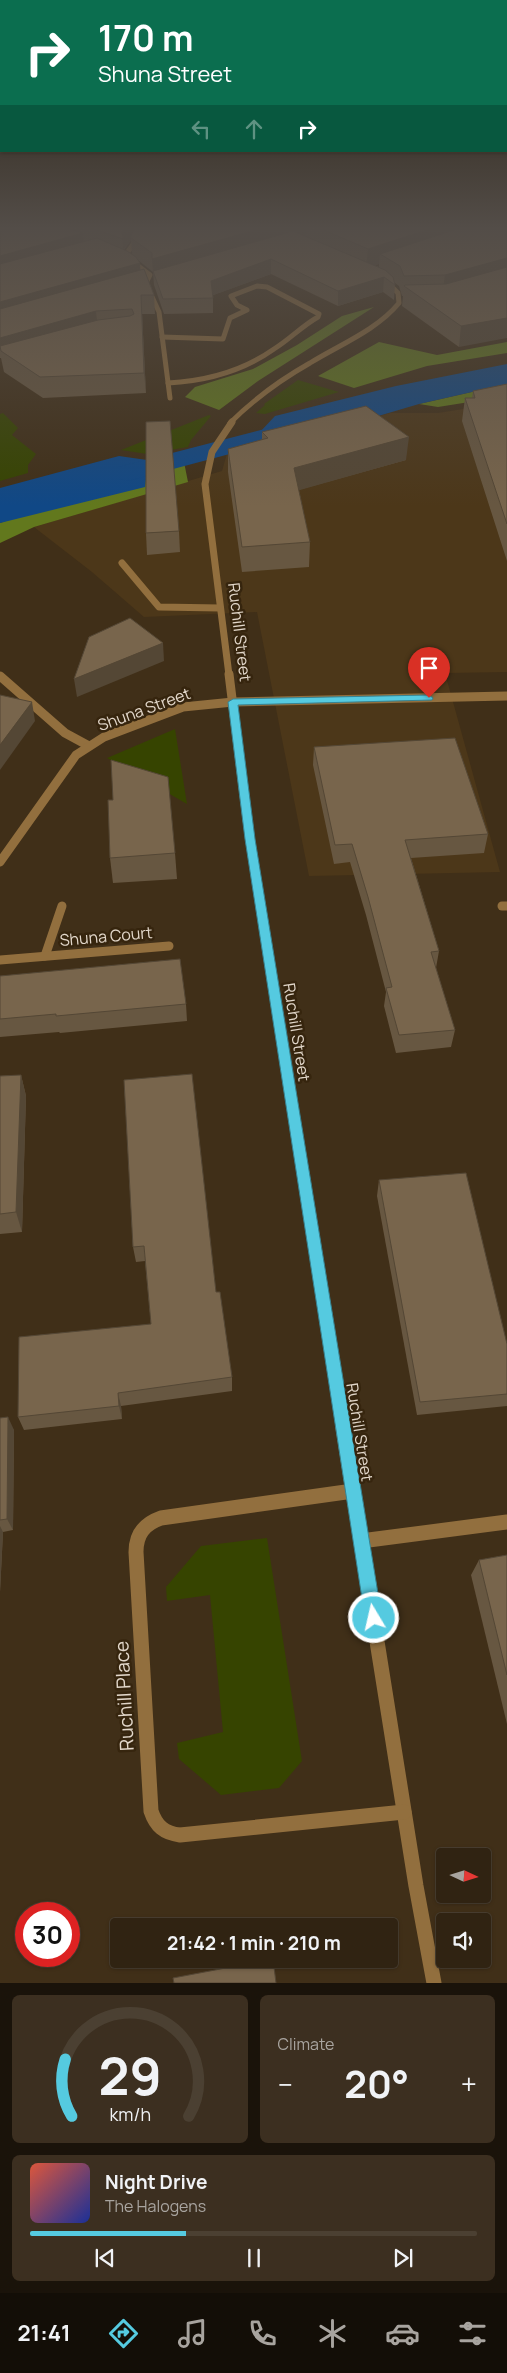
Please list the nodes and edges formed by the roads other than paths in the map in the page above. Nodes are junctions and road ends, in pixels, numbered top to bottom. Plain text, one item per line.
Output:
1 (160, 321) edge
2 (229, 321) edge
3 (313, 321) edge
4 (380, 321) edge
5 (162, 337) junction
6 (168, 383) junction
7 (170, 398) dead end
8 (122, 564) dead end
9 (220, 608) junction
10 (0, 676) edge
11 (507, 696) edge
12 (233, 702) junction
13 (89, 746) junction
14 (0, 862) edge
15 (62, 906) dead end
16 (169, 946) dead end
17 (45, 956) junction
18 (0, 960) edge
19 (353, 1491) junction
20 (507, 1522) edge
21 (361, 1541) junction
22 (404, 1812) junction
23 (434, 1983) edge

1 - 5 street
2 - 5 street
3 - 6 street
4 - 9 street, Ruchill Street
5 - 6 street
6 - 7 street
8 - 9 street
9 - 12 street, Ruchill Street
10 - 13 street
11 - 12 street, Shuna Street
12 - 13 street, Shuna Street
12 - 19 street, Ruchill Street
13 - 14 street, Shuna Street
15 - 17 street, Shuna Court
16 - 17 street, Shuna Court
17 - 18 street, Shuna Court
19 - 21 street, Ruchill Street
19 - 22 street, Ruchill Place
20 - 21 street
21 - 22 street, Ruchill Street
22 - 23 street, Ruchill Street

